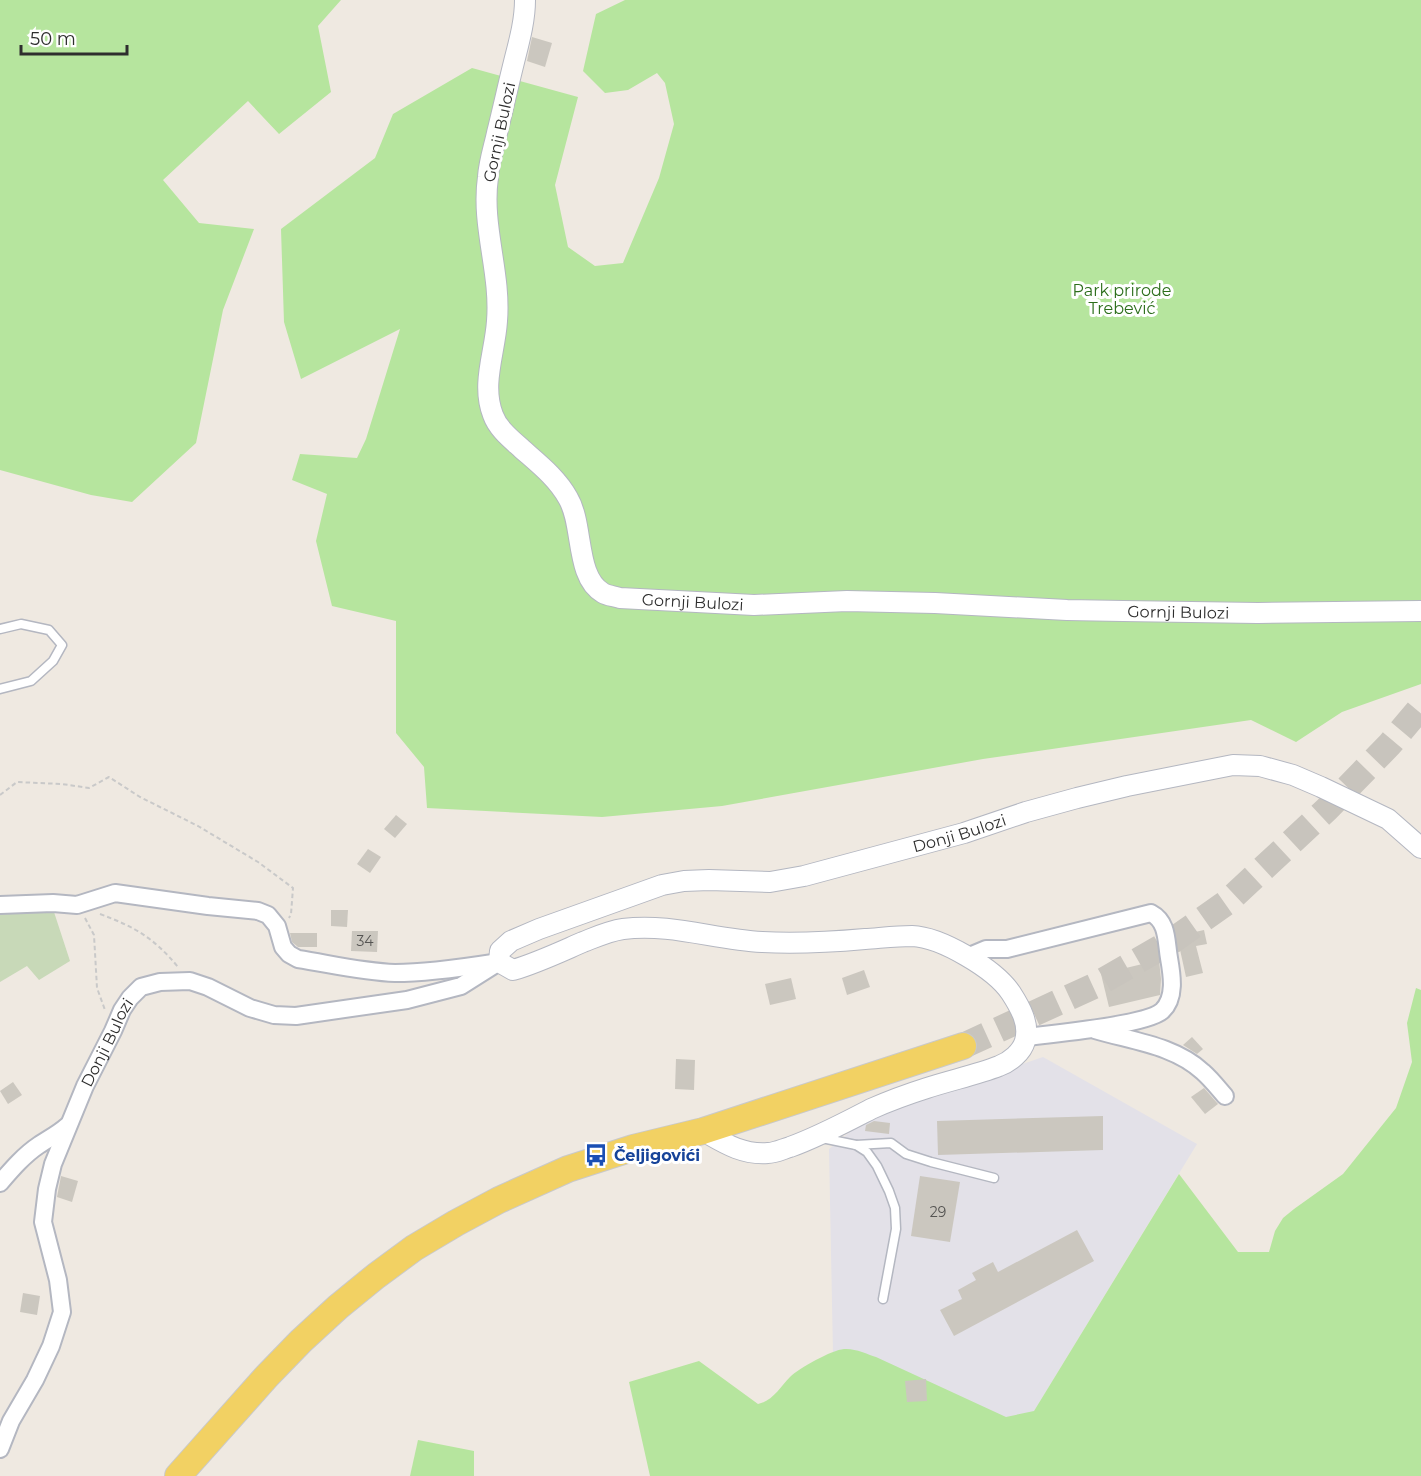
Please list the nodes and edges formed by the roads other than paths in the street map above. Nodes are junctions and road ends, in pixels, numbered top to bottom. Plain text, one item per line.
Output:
1 (525, 0) edge
2 (1421, 611) edge
3 (0, 629) edge
4 (0, 688) edge
5 (1421, 848) edge
6 (0, 906) edge
7 (967, 957) junction
8 (500, 962) junction
9 (1091, 1029) junction
10 (1026, 1037) junction
11 (963, 1046) tunnel mouth
12 (1225, 1096) dead end
13 (68, 1126) junction
14 (703, 1131) junction
15 (816, 1137) junction
16 (856, 1145) junction
17 (994, 1178) dead end
18 (0, 1183) edge
19 (884, 1299) dead end
20 (0, 1449) edge
21 (178, 1476) edge

1 - 2 street, Gornji Bulozi
3 - 4 lane
5 - 8 street, Donji Bulozi
6 - 8 street
7 - 8 street
7 - 9 street
7 - 10 street
8 - 13 street, Donji Bulozi
9 - 10 street
9 - 12 street
10 - 15 street
11 - 14 main road
13 - 18 street
13 - 20 street, Donji Bulozi
14 - 15 street
14 - 21 main road
15 - 16 lane
16 - 17 lane
16 - 19 lane

